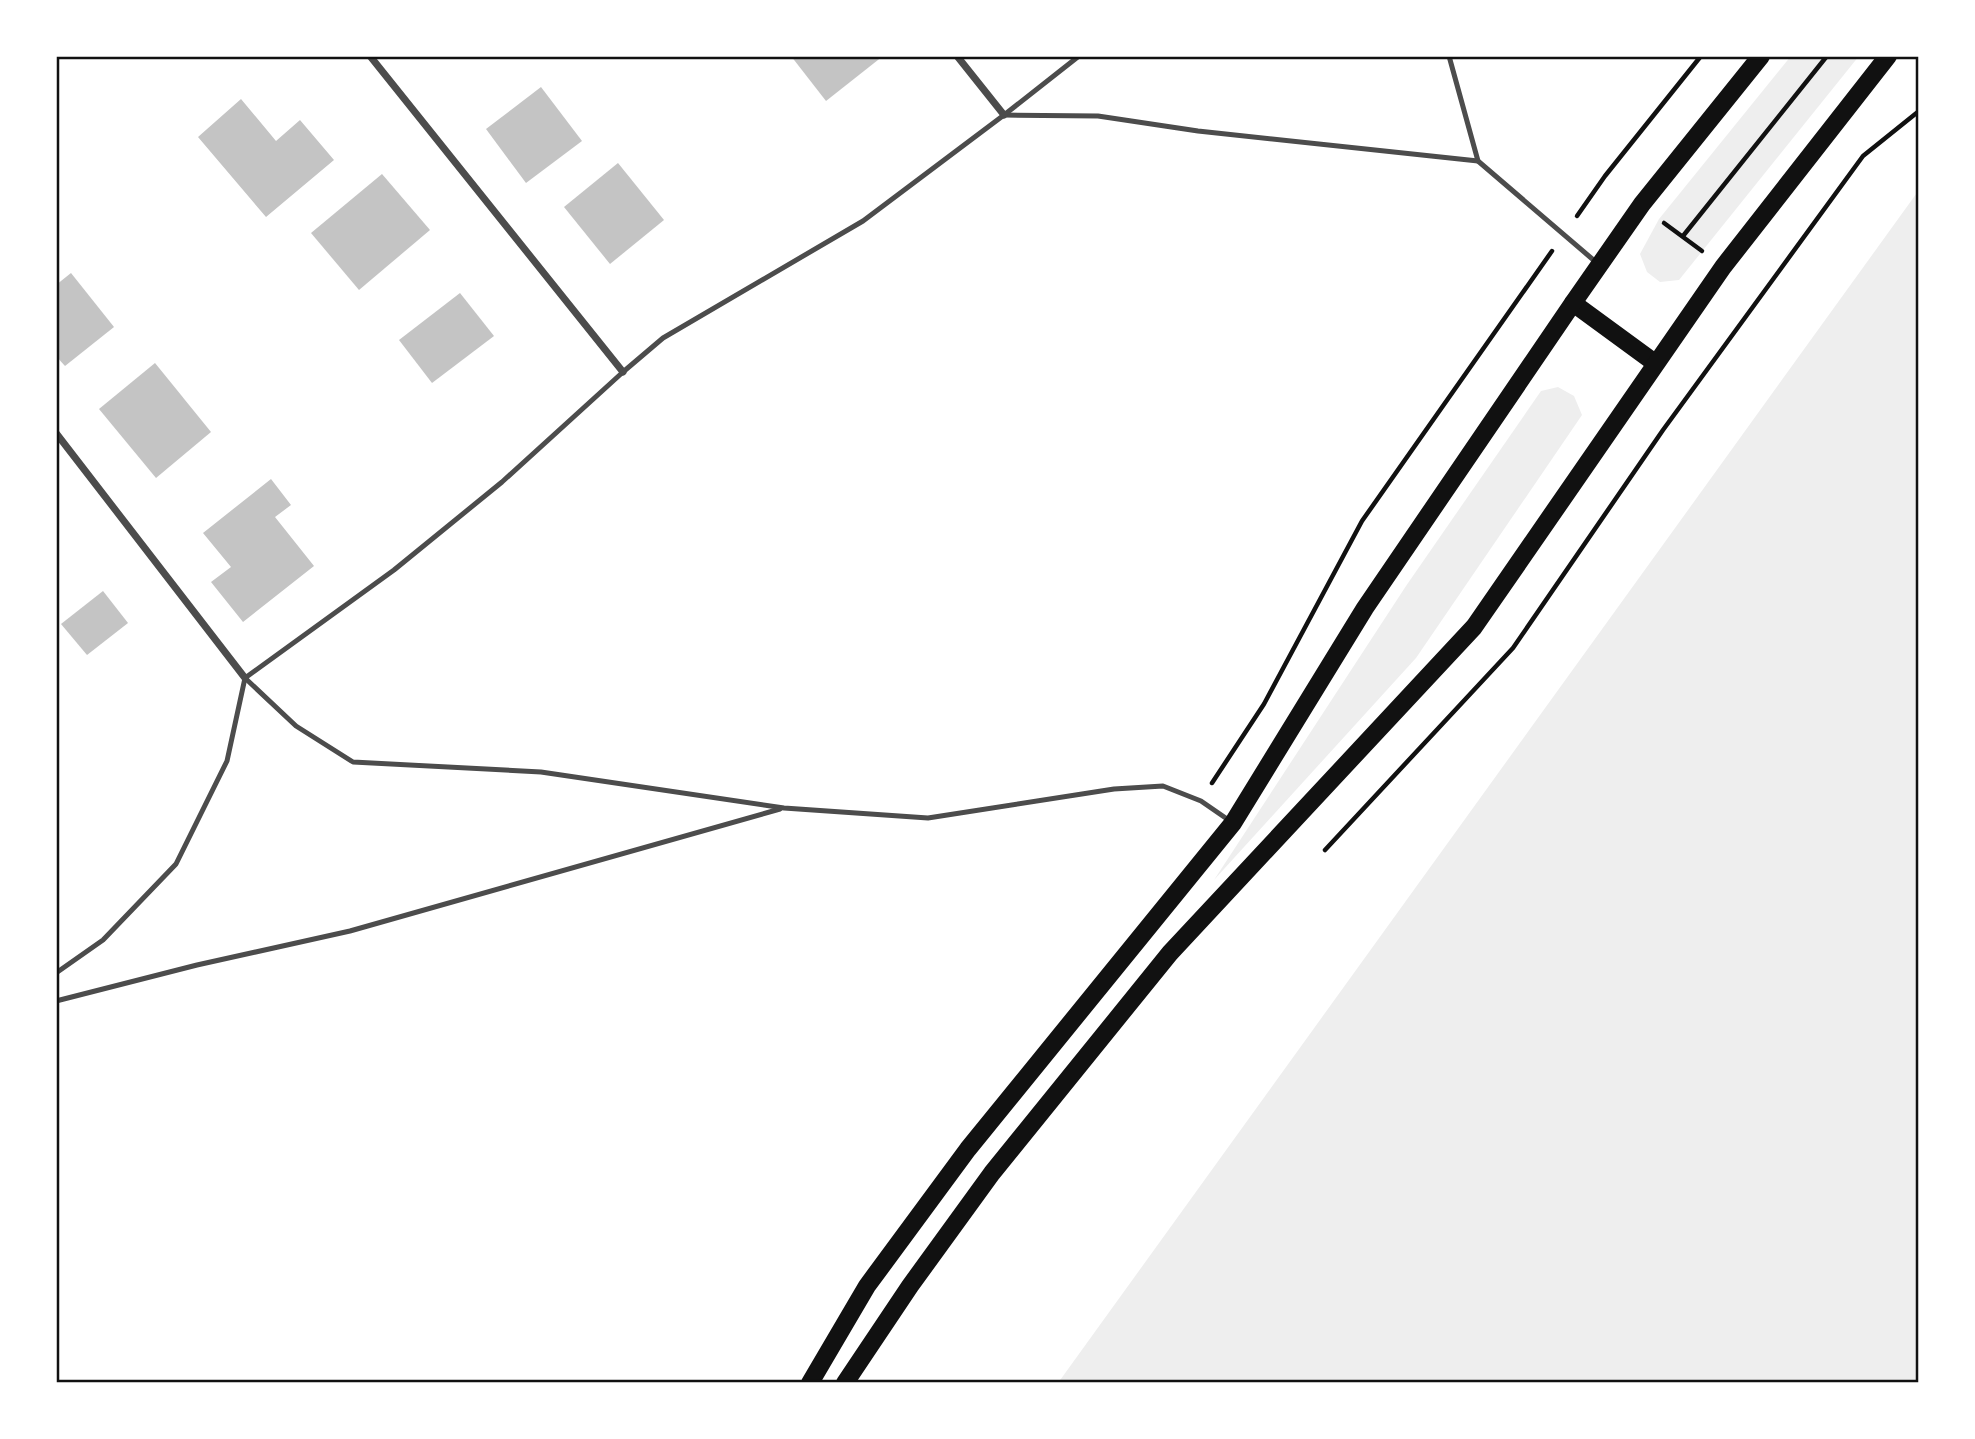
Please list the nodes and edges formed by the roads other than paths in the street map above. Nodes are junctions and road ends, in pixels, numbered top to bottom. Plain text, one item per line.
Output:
1 (370, 56) edge
2 (957, 56) edge
3 (1079, 56) edge
4 (1449, 56) edge
5 (1760, 56) edge
6 (1888, 56) edge
7 (1004, 115) junction
8 (1478, 160) junction
9 (1599, 265) junction
10 (1573, 303) junction
11 (1655, 363) junction
12 (623, 372) junction
13 (56, 433) edge
14 (245, 678) junction
15 (784, 808) junction
16 (1233, 823) junction
17 (56, 973) edge
18 (56, 1001) edge
19 (810, 1383) edge
20 (845, 1383) edge

1 - 12 street
2 - 7 street
3 - 7 lane
4 - 8 lane
5 - 9 main road
6 - 11 main road
7 - 8 lane
7 - 12 lane
8 - 9 lane
9 - 10 main road
10 - 11 main road
10 - 16 main road
11 - 20 main road
12 - 14 lane
13 - 14 street
14 - 15 lane
14 - 17 lane
15 - 16 lane
15 - 18 lane
16 - 19 main road

